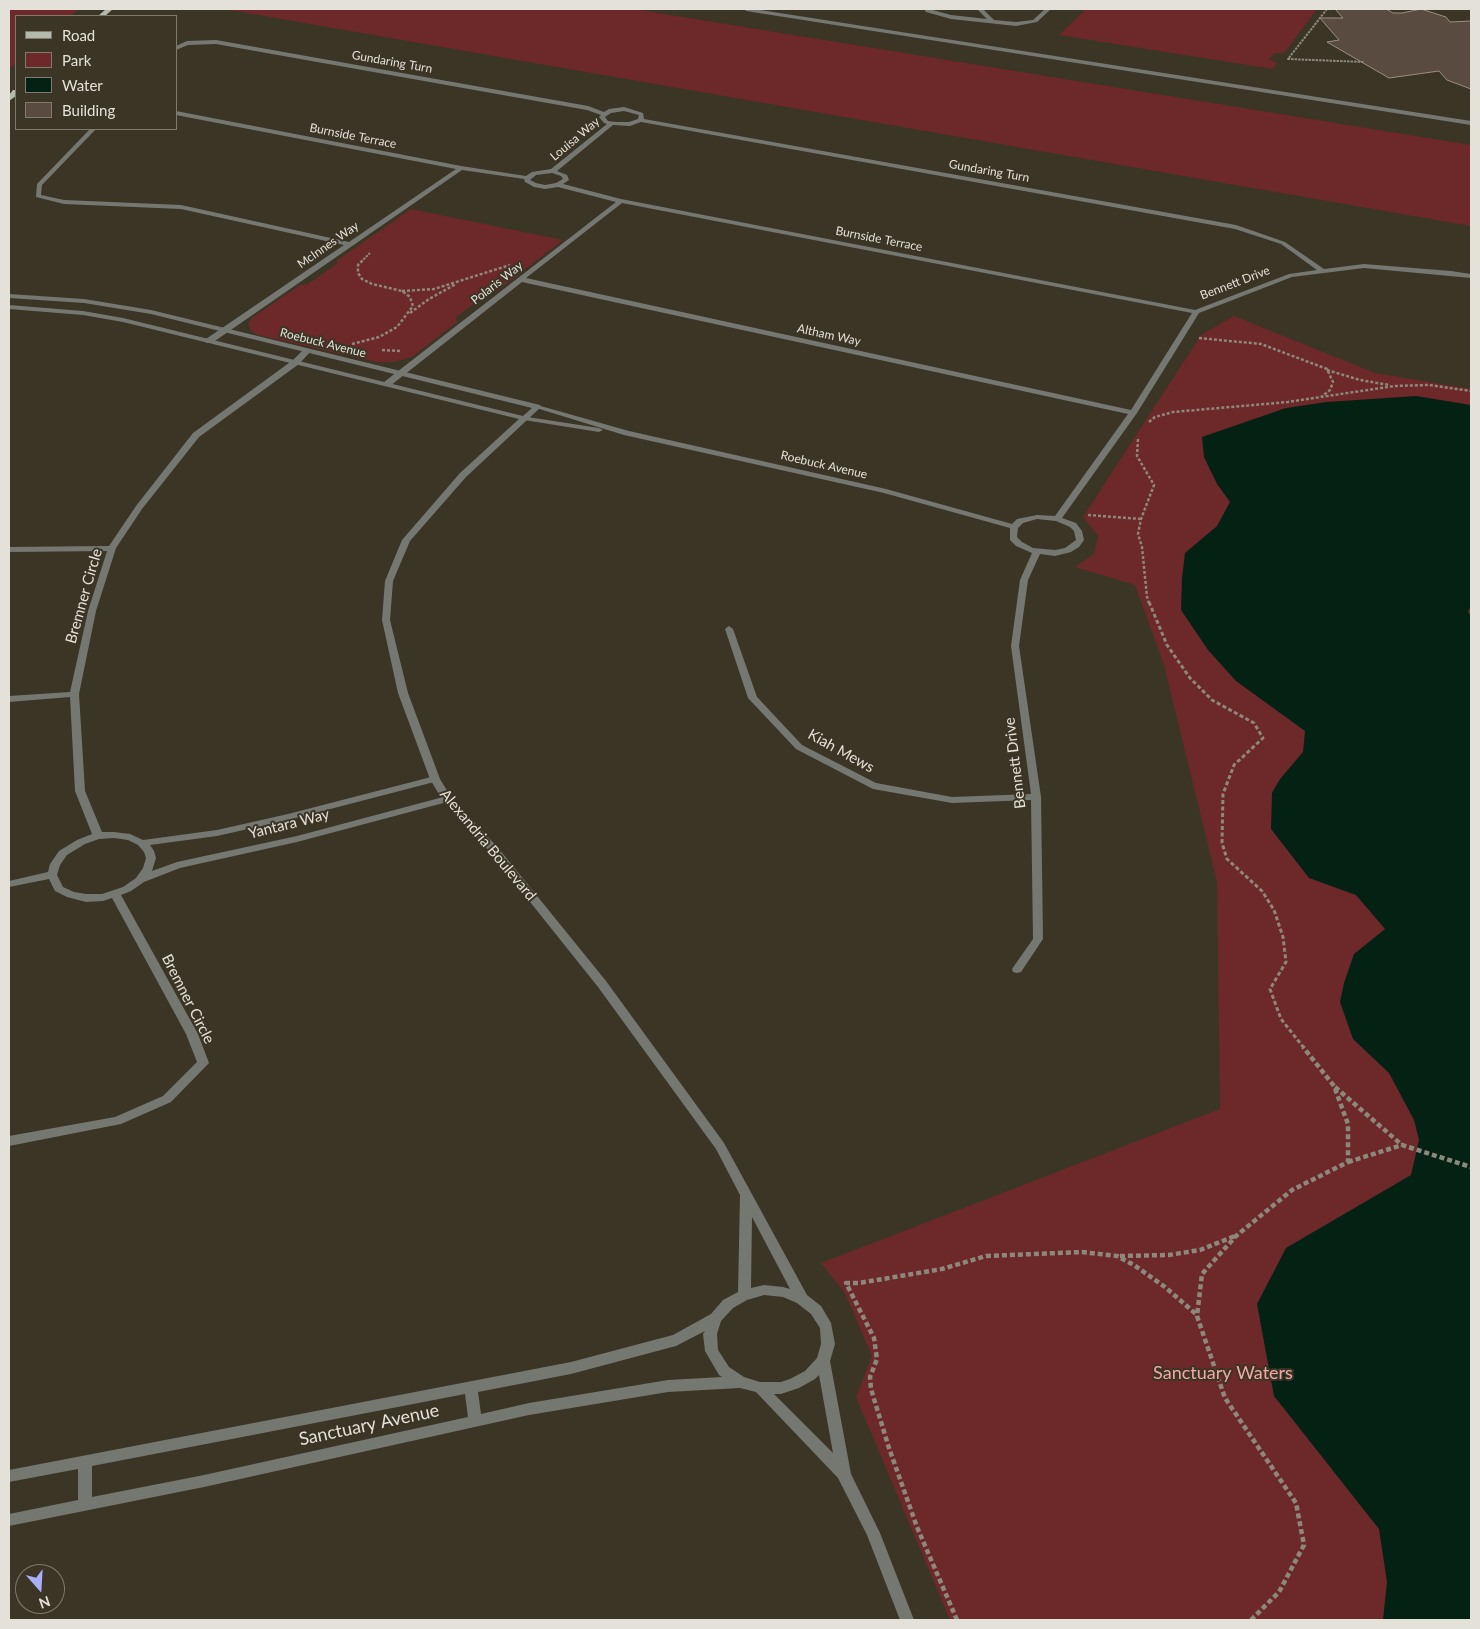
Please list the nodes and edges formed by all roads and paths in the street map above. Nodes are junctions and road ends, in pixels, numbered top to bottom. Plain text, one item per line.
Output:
1 (746, 9) edge
2 (927, 9) edge
3 (980, 9) edge
4 (1048, 9) edge
5 (1327, 9) edge
6 (993, 22) junction
7 (178, 47) edge
8 (1364, 62) dead end
9 (178, 113) edge
10 (604, 114) junction
11 (641, 120) junction
12 (1471, 123) edge
13 (611, 124) junction
14 (92, 130) edge
15 (461, 168) junction
16 (553, 172) junction
17 (527, 178) junction
18 (558, 185) junction
19 (621, 201) junction
20 (349, 244) junction
21 (375, 249) dead end
22 (543, 262) junction
23 (1323, 271) junction
24 (1471, 276) edge
25 (520, 280) junction
26 (461, 282) junction
27 (402, 291) junction
28 (9, 296) edge
29 (64, 300) junction
30 (9, 307) edge
31 (54, 310) junction
32 (1196, 312) junction
33 (409, 314) junction
34 (224, 330) junction
35 (1182, 334) junction
36 (209, 341) junction
37 (347, 345) dead end
38 (307, 351) junction
39 (296, 362) junction
40 (1326, 370) junction
41 (400, 374) junction
42 (387, 384) junction
43 (1394, 386) junction
44 (1471, 391) edge
45 (1321, 397) junction
46 (537, 407) junction
47 (1133, 413) junction
48 (524, 418) junction
49 (1145, 425) dead end
50 (628, 433) junction
51 (1139, 434) dead end
52 (1063, 510) junction
53 (1057, 519) junction
54 (1141, 519) junction
55 (1014, 526) junction
56 (112, 548) junction
57 (9, 549) edge
58 (1038, 551) junction
59 (728, 629) dead end
60 (74, 694) junction
61 (9, 699) edge
62 (435, 779) junction
63 (1036, 797) junction
64 (447, 798) junction
65 (98, 836) junction
66 (142, 843) junction
67 (52, 874) junction
68 (140, 880) junction
69 (9, 884) edge
70 (115, 893) junction
71 (1017, 969) dead end
72 (1334, 1086) junction
73 (9, 1141) edge
74 (1402, 1145) junction
75 (1348, 1162) junction
76 (1471, 1168) edge
77 (746, 1192) junction
78 (1236, 1236) junction
79 (1116, 1256) junction
80 (744, 1295) junction
81 (802, 1299) junction
82 (1197, 1316) junction
83 (716, 1318) junction
84 (823, 1361) junction
85 (740, 1382) junction
86 (470, 1387) junction
87 (760, 1388) junction
88 (475, 1421) junction
89 (85, 1461) junction
90 (844, 1475) junction
91 (9, 1476) edge
92 (85, 1504) junction
93 (9, 1520) edge
94 (907, 1620) edge
95 (957, 1620) edge
96 (1251, 1620) edge

1 - 12 street
2 - 6 street
3 - 6 street
4 - 6 street
5 - 8 path
7 - 10 street, Gundaring Turn
9 - 15 street, Burnside Terrace
10 - 11 street, Gundaring Turn
10 - 13 street
11 - 13 street, Gundaring Turn
11 - 23 street, Gundaring Turn
13 - 16 street, Louisa Way
14 - 20 street
15 - 17 street, Burnside Terrace
15 - 20 street, McInnes Way
16 - 17 street, Burnside Terrace
16 - 18 street
17 - 18 street, Burnside Terrace
18 - 19 street, Burnside Terrace
19 - 22 street, Polaris Way
19 - 32 street, Burnside Terrace
20 - 34 street, McInnes Way
21 - 27 path
22 - 25 street, Polaris Way
22 - 26 path
23 - 24 street, Bennett Drive
23 - 32 street, Bennett Drive
25 - 41 street, Polaris Way
25 - 47 street, Altham Way
26 - 27 path
26 - 33 path
27 - 33 path
28 - 29 street, Roebuck Avenue
29 - 31 street
29 - 34 street, Roebuck Avenue
30 - 31 street, Roebuck Avenue
31 - 36 street, Roebuck Avenue
32 - 35 street, Bennett Drive
33 - 37 path
34 - 36 street, McInnes Way
34 - 38 street, Roebuck Avenue
35 - 40 path
35 - 47 street, Bennett Drive
36 - 39 street, Roebuck Avenue
38 - 39 street, Bremner Circle
38 - 41 street, Roebuck Avenue
39 - 42 street, Roebuck Avenue
39 - 56 street, Bremner Circle
40 - 43 path
40 - 45 path
41 - 42 street, Polaris Way
41 - 46 street, Roebuck Avenue
42 - 48 street, Roebuck Avenue
43 - 44 path
43 - 45 path
45 - 49 path
46 - 48 street, Alexandria Boulevard
46 - 50 street, Roebuck Avenue
47 - 52 street, Bennett Drive
48 - 50 street, Roebuck Avenue
48 - 62 street, Alexandria Boulevard
50 - 55 street, Roebuck Avenue
51 - 54 path
52 - 53 street, Bennett Drive
52 - 54 path
53 - 55 street
53 - 58 street
54 - 72 path
55 - 58 street
56 - 57 street
56 - 60 street, Bremner Circle
58 - 63 street, Bennett Drive
59 - 63 street, Kiah Mews
60 - 61 street
60 - 65 street, Bremner Circle
62 - 64 street, Alexandria Boulevard
62 - 66 street, Yantara Way
63 - 71 street, Bennett Drive
64 - 68 street, Yantara Way
64 - 77 street, Alexandria Boulevard
65 - 66 street
65 - 67 street
66 - 68 street
67 - 69 street
67 - 70 street
68 - 70 street
70 - 73 street, Bremner Circle
72 - 74 path
72 - 75 path
74 - 75 path
74 - 76 path
75 - 78 path
77 - 80 street
77 - 81 street, Alexandria Boulevard
78 - 79 path
78 - 82 path
79 - 82 path
79 - 95 path
80 - 81 street, Alexandria Boulevard
80 - 83 street, Alexandria Boulevard
81 - 84 street, Alexandria Boulevard
82 - 96 path
83 - 85 street, Alexandria Boulevard
83 - 86 street, Sanctuary Avenue
84 - 87 street, Alexandria Boulevard
84 - 90 street, Alexandria Boulevard
85 - 87 street, Alexandria Boulevard
85 - 88 street, Sanctuary Avenue
86 - 88 street
86 - 89 street, Sanctuary Avenue
87 - 90 street, Alexandria Boulevard
88 - 92 street, Sanctuary Avenue
89 - 91 street, Sanctuary Avenue
89 - 92 street
90 - 94 street, Alexandria Boulevard
92 - 93 street, Sanctuary Avenue

